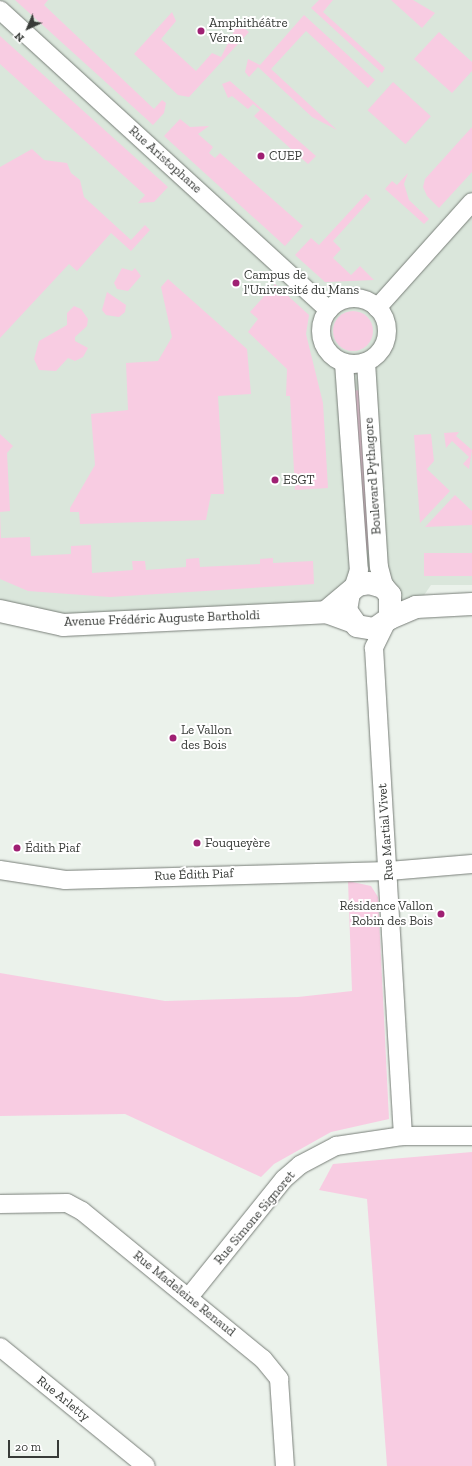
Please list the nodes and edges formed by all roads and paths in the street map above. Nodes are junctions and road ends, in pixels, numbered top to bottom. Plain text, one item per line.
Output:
1 (0, 10) edge
2 (472, 202) edge
3 (377, 308) junction
4 (329, 310) junction
5 (344, 362) junction
6 (366, 362) junction
7 (351, 591) junction
8 (388, 592) junction
9 (472, 604) edge
10 (416, 607) junction
11 (0, 611) edge
12 (326, 612) junction
13 (388, 620) junction
14 (354, 624) junction
15 (374, 648) junction
16 (472, 864) edge
17 (0, 870) edge
18 (389, 871) junction
19 (403, 1136) junction
20 (472, 1136) edge
21 (0, 1204) edge
22 (189, 1297) junction
23 (0, 1347) edge
24 (146, 1466) edge
25 (285, 1466) edge

1 - 4 street, Rue Aristophane
2 - 3 street
3 - 4 street
3 - 6 street
4 - 5 street
5 - 6 street
5 - 7 street, Boulevard Pythagore
6 - 8 street, Boulevard Pythagore
7 - 8 street, Avenue Frédéric Auguste Bartholdi
7 - 12 street, Avenue Frédéric Auguste Bartholdi
7 - 14 street
8 - 10 street, Avenue Frédéric Auguste Bartholdi
8 - 13 street
9 - 10 street, Avenue Frédéric Auguste Bartholdi
10 - 13 street, Avenue Frédéric Auguste Bartholdi
11 - 12 street, Avenue Frédéric Auguste Bartholdi
12 - 14 street, Avenue Frédéric Auguste Bartholdi
13 - 14 street, Avenue Frédéric Auguste Bartholdi
13 - 15 street, Rue Martial Vivet
14 - 15 street
15 - 18 street, Rue Martial Vivet
16 - 18 street, Rue Édith Piaf
17 - 18 street, Rue Édith Piaf
18 - 19 street, Rue Martial Vivet
19 - 20 street, Rue Simone Signoret
19 - 22 street, Rue Simone Signoret
21 - 22 street, Rue Madeleine Renaud
22 - 25 street, Rue Madeleine Renaud
23 - 24 street, Rue Arletty

